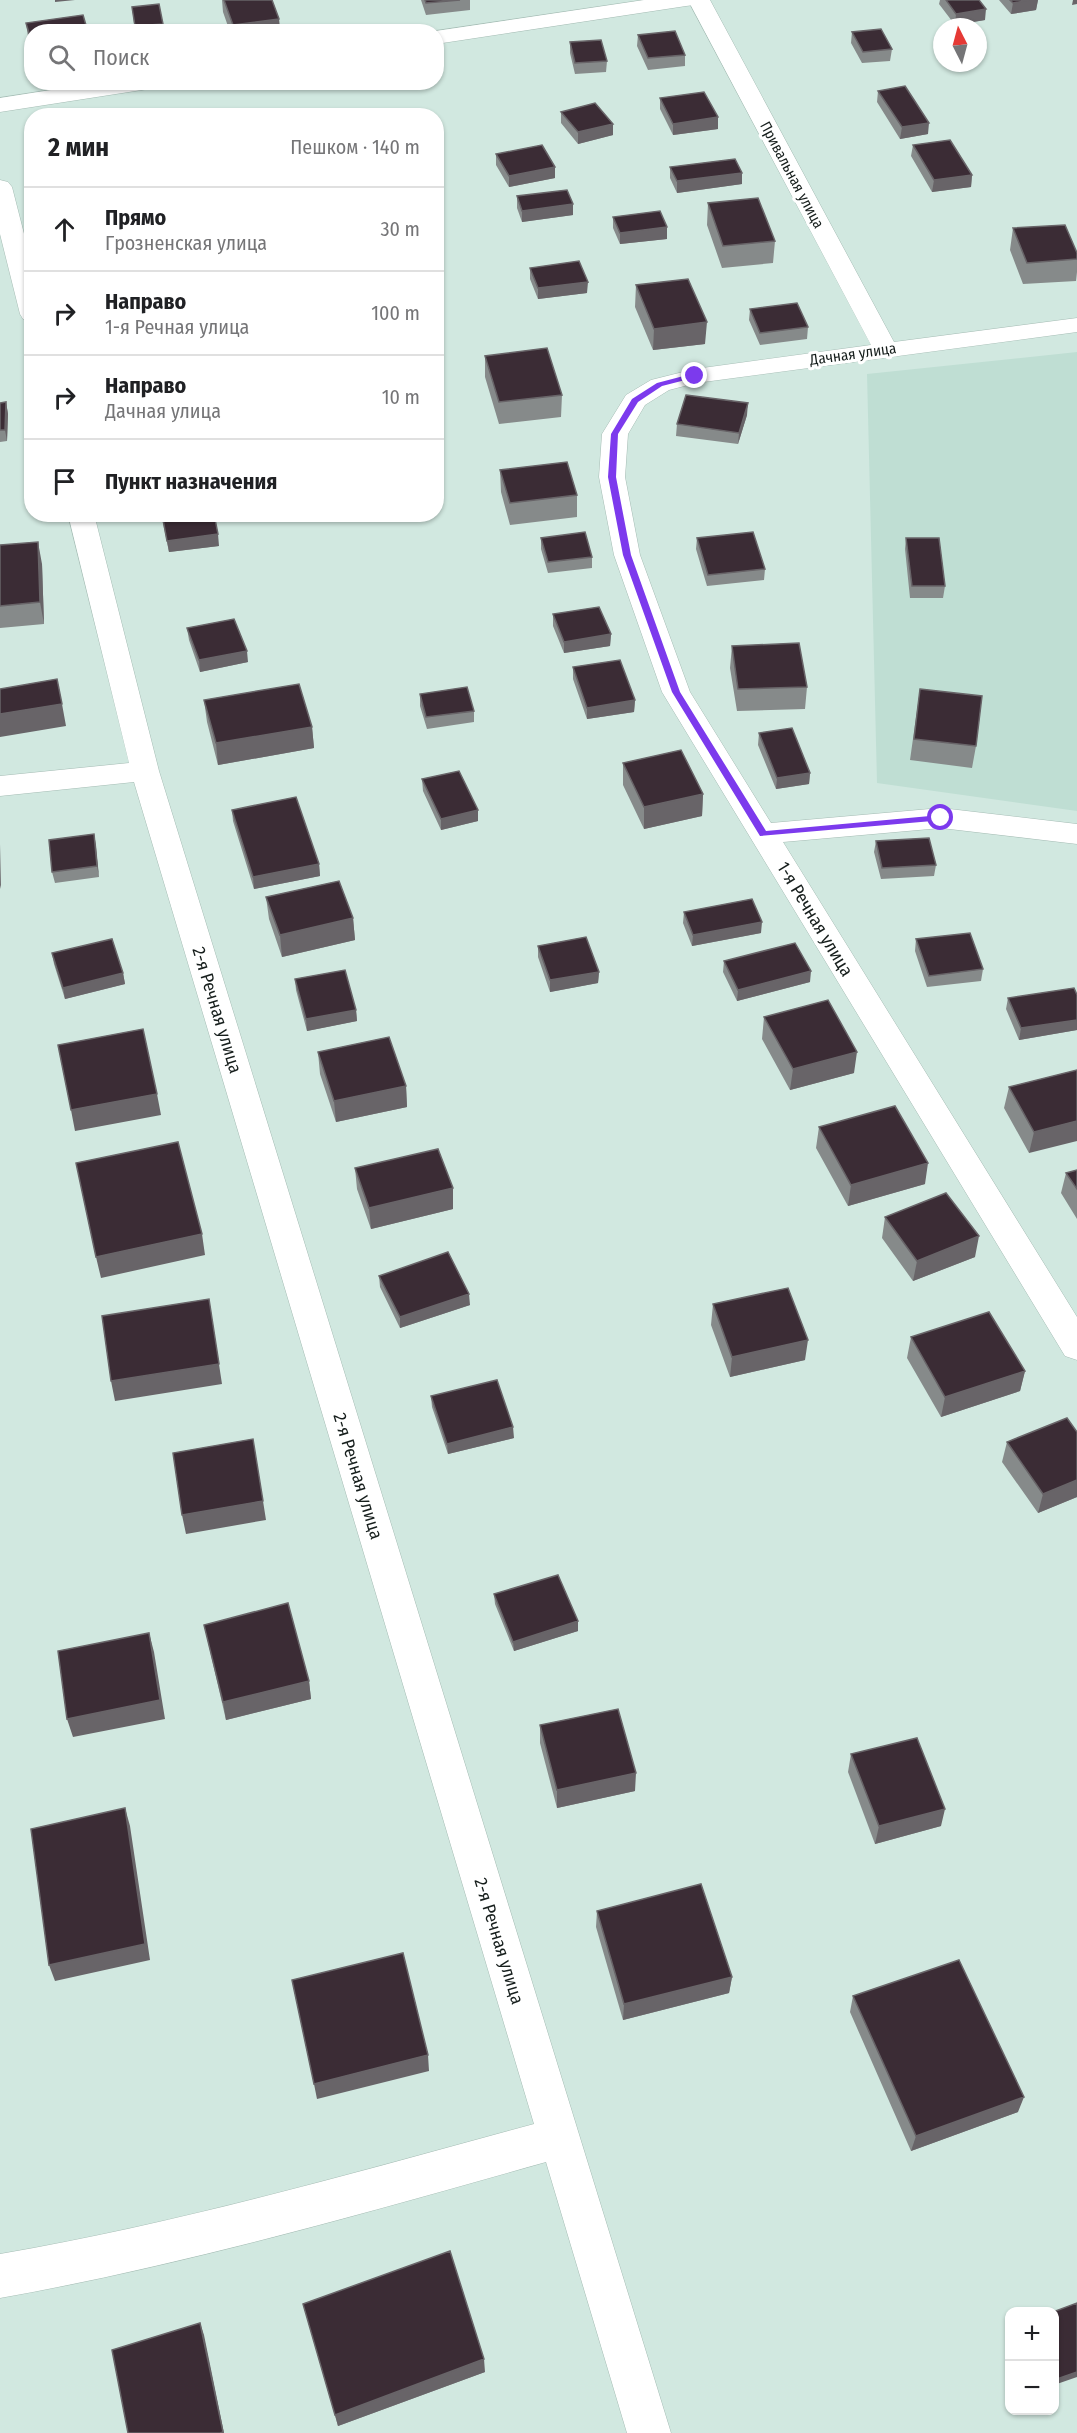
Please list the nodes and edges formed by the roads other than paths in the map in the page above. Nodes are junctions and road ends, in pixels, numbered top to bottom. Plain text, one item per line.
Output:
1 (686, 0) edge
2 (699, 0) edge
3 (444, 37) edge
4 (97, 90) edge
5 (0, 105) edge
6 (0, 187) edge
7 (24, 282) edge
8 (1077, 325) edge
9 (886, 350) junction
10 (635, 400) joint
11 (83, 522) edge
12 (145, 771) junction
13 (0, 786) edge
14 (763, 834) junction
15 (1077, 834) edge
16 (1077, 1346) edge
17 (559, 2138) junction
18 (0, 2276) edge
19 (649, 2433) edge

1 - 3 street
2 - 9 street, Привальная улица
4 - 5 street
6 - 7 street
8 - 9 street, Дачная улица
9 - 10 street, Дачная улица
10 - 14 street, 1-я Речная улица
11 - 12 street, 2-я Речная улица
12 - 13 street
12 - 17 street, 2-я Речная улица
14 - 15 street
14 - 16 street, 1-я Речная улица
17 - 18 street
17 - 19 street, 2-я Речная улица

